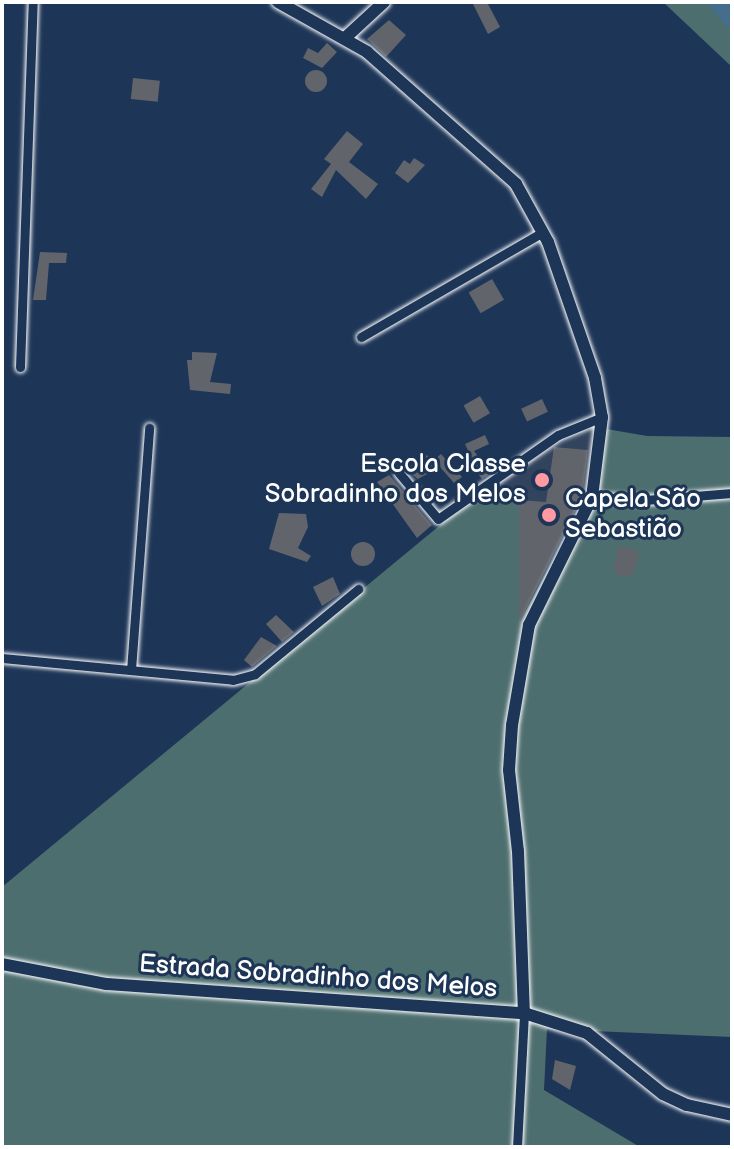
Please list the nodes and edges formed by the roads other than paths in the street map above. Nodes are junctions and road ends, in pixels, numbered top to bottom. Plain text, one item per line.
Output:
1 (33, 2) edge
2 (278, 2) edge
3 (384, 2) edge
4 (345, 38) junction
5 (543, 232) junction
6 (361, 337) dead end
7 (20, 367) dead end
8 (602, 417) junction
9 (149, 428) dead end
10 (399, 473) dead end
11 (732, 493) edge
12 (592, 497) junction
13 (358, 589) dead end
14 (2, 658) edge
15 (131, 670) junction
16 (2, 964) edge
17 (524, 1013) junction
18 (732, 1115) edge
19 (517, 1147) edge

1 - 7 street
2 - 4 street, Estrada Sobradinho dos Melos
3 - 4 street
4 - 5 street, Estrada Sobradinho dos Melos
5 - 6 street
5 - 8 street, Estrada Sobradinho dos Melos
8 - 10 street
8 - 12 street, Estrada Sobradinho dos Melos
9 - 15 street
11 - 12 street
12 - 17 street, Estrada Sobradinho dos Melos
13 - 15 street
14 - 15 street
16 - 17 street, Estrada Sobradinho dos Melos
17 - 18 street
17 - 19 street

